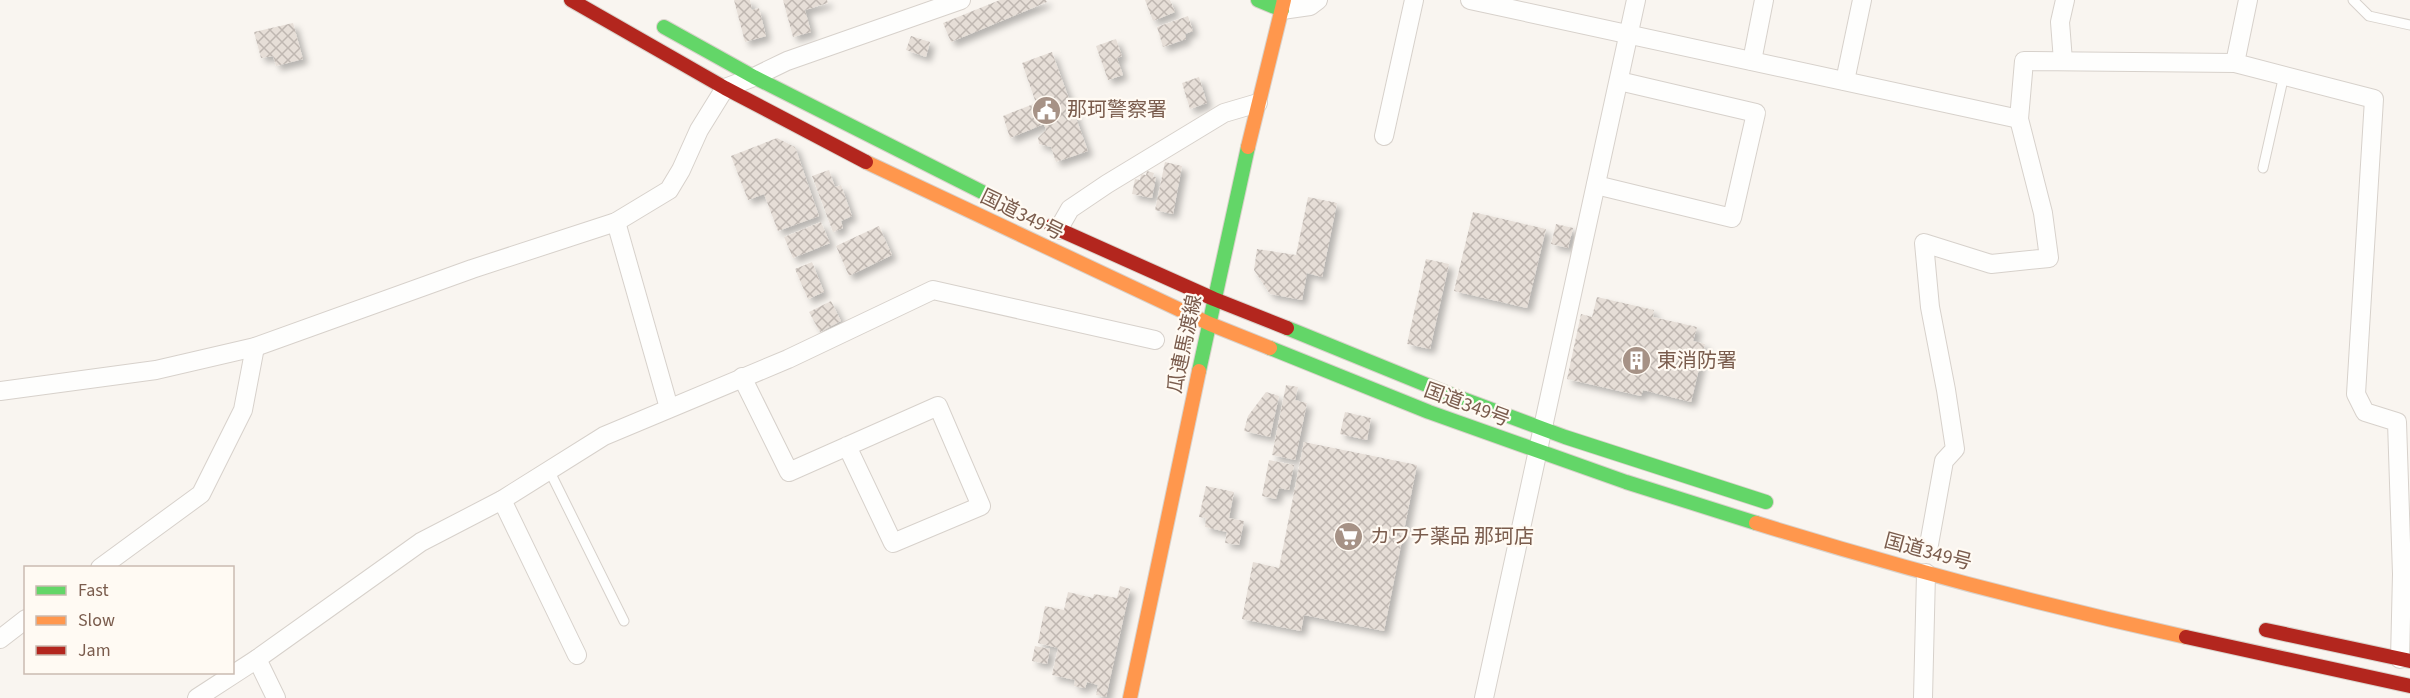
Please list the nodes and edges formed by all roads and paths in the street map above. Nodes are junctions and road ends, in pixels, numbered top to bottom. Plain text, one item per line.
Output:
1 (571, 0) edge
2 (962, 0) edge
3 (1258, 0) edge
4 (1318, 0) edge
5 (1414, 0) edge
6 (1470, 0) edge
7 (1636, 0) edge
8 (1764, 0) edge
9 (1862, 0) edge
10 (2065, 0) edge
11 (2248, 0) edge
12 (2353, 0) edge
13 (1283, 5) edge
14 (655, 22) dead end
15 (2410, 25) edge
16 (1629, 35) junction
17 (1752, 61) junction
18 (2063, 62) junction
19 (2235, 63) junction
20 (2284, 75) junction
21 (754, 78) junction
22 (1619, 81) junction
23 (1845, 81) junction
24 (725, 88) junction
25 (1258, 103) junction
26 (2019, 119) junction
27 (1384, 136) dead end
28 (2263, 168) dead end
29 (1596, 185) junction
30 (1007, 205) dead end
31 (1038, 220) dead end
32 (616, 222) junction
33 (1058, 230) junction
34 (1215, 299) junction
35 (1210, 324) junction
36 (1155, 340) dead end
37 (255, 347) junction
38 (742, 377) junction
39 (0, 391) edge
40 (669, 408) junction
41 (1543, 429) junction
42 (847, 446) junction
43 (1538, 452) junction
44 (549, 471) junction
45 (501, 500) junction
46 (1784, 508) dead end
47 (1928, 550) dead end
48 (101, 566) edge
49 (1926, 573) junction
50 (24, 621) edge
51 (624, 621) dead end
52 (2251, 627) dead end
53 (0, 639) edge
54 (577, 655) dead end
55 (256, 659) junction
56 (2405, 660) edge
57 (233, 674) edge
58 (234, 674) edge
59 (2410, 686) edge
60 (197, 698) edge
61 (276, 698) edge
62 (1130, 698) edge
63 (1484, 698) edge
64 (1923, 698) edge

1 - 24 main road, 国道349号
2 - 21 street
3 - 13 main road
4 - 13 street
5 - 27 street
6 - 16 street
7 - 16 street
8 - 17 street
9 - 23 street
10 - 18 street
11 - 19 street
12 - 15 lane
13 - 25 main road, 瓜連馬渡線
14 - 21 main road, 国道349号
16 - 17 street
16 - 22 street
17 - 23 street
18 - 19 street
18 - 26 street
19 - 20 street
20 - 28 lane
20 - 56 street
21 - 24 street
21 - 30 main road, 国道349号
22 - 29 street
22 - 29 street
23 - 26 street
24 - 32 street
24 - 35 main road, 国道349号
25 - 33 street
25 - 34 main road, 瓜連馬渡線
26 - 47 street
29 - 41 street
31 - 33 main road, 国道349号
32 - 37 street
32 - 40 street
33 - 34 main road, 国道349号
34 - 35 main road, 瓜連馬渡線
34 - 41 main road, 国道349号
35 - 43 main road, 国道349号
35 - 62 main road, 瓜連馬渡線
36 - 38 street
37 - 39 street
37 - 48 street
38 - 40 street
38 - 42 street
40 - 44 street
41 - 43 street
41 - 46 main road, 国道349号
42 - 42 street
43 - 49 main road, 国道349号
43 - 63 street
44 - 45 street
44 - 51 lane
45 - 54 street
45 - 55 street
49 - 59 main road, 国道349号
49 - 64 street
50 - 53 street
52 - 56 main road
55 - 58 street
55 - 61 street
57 - 60 street

